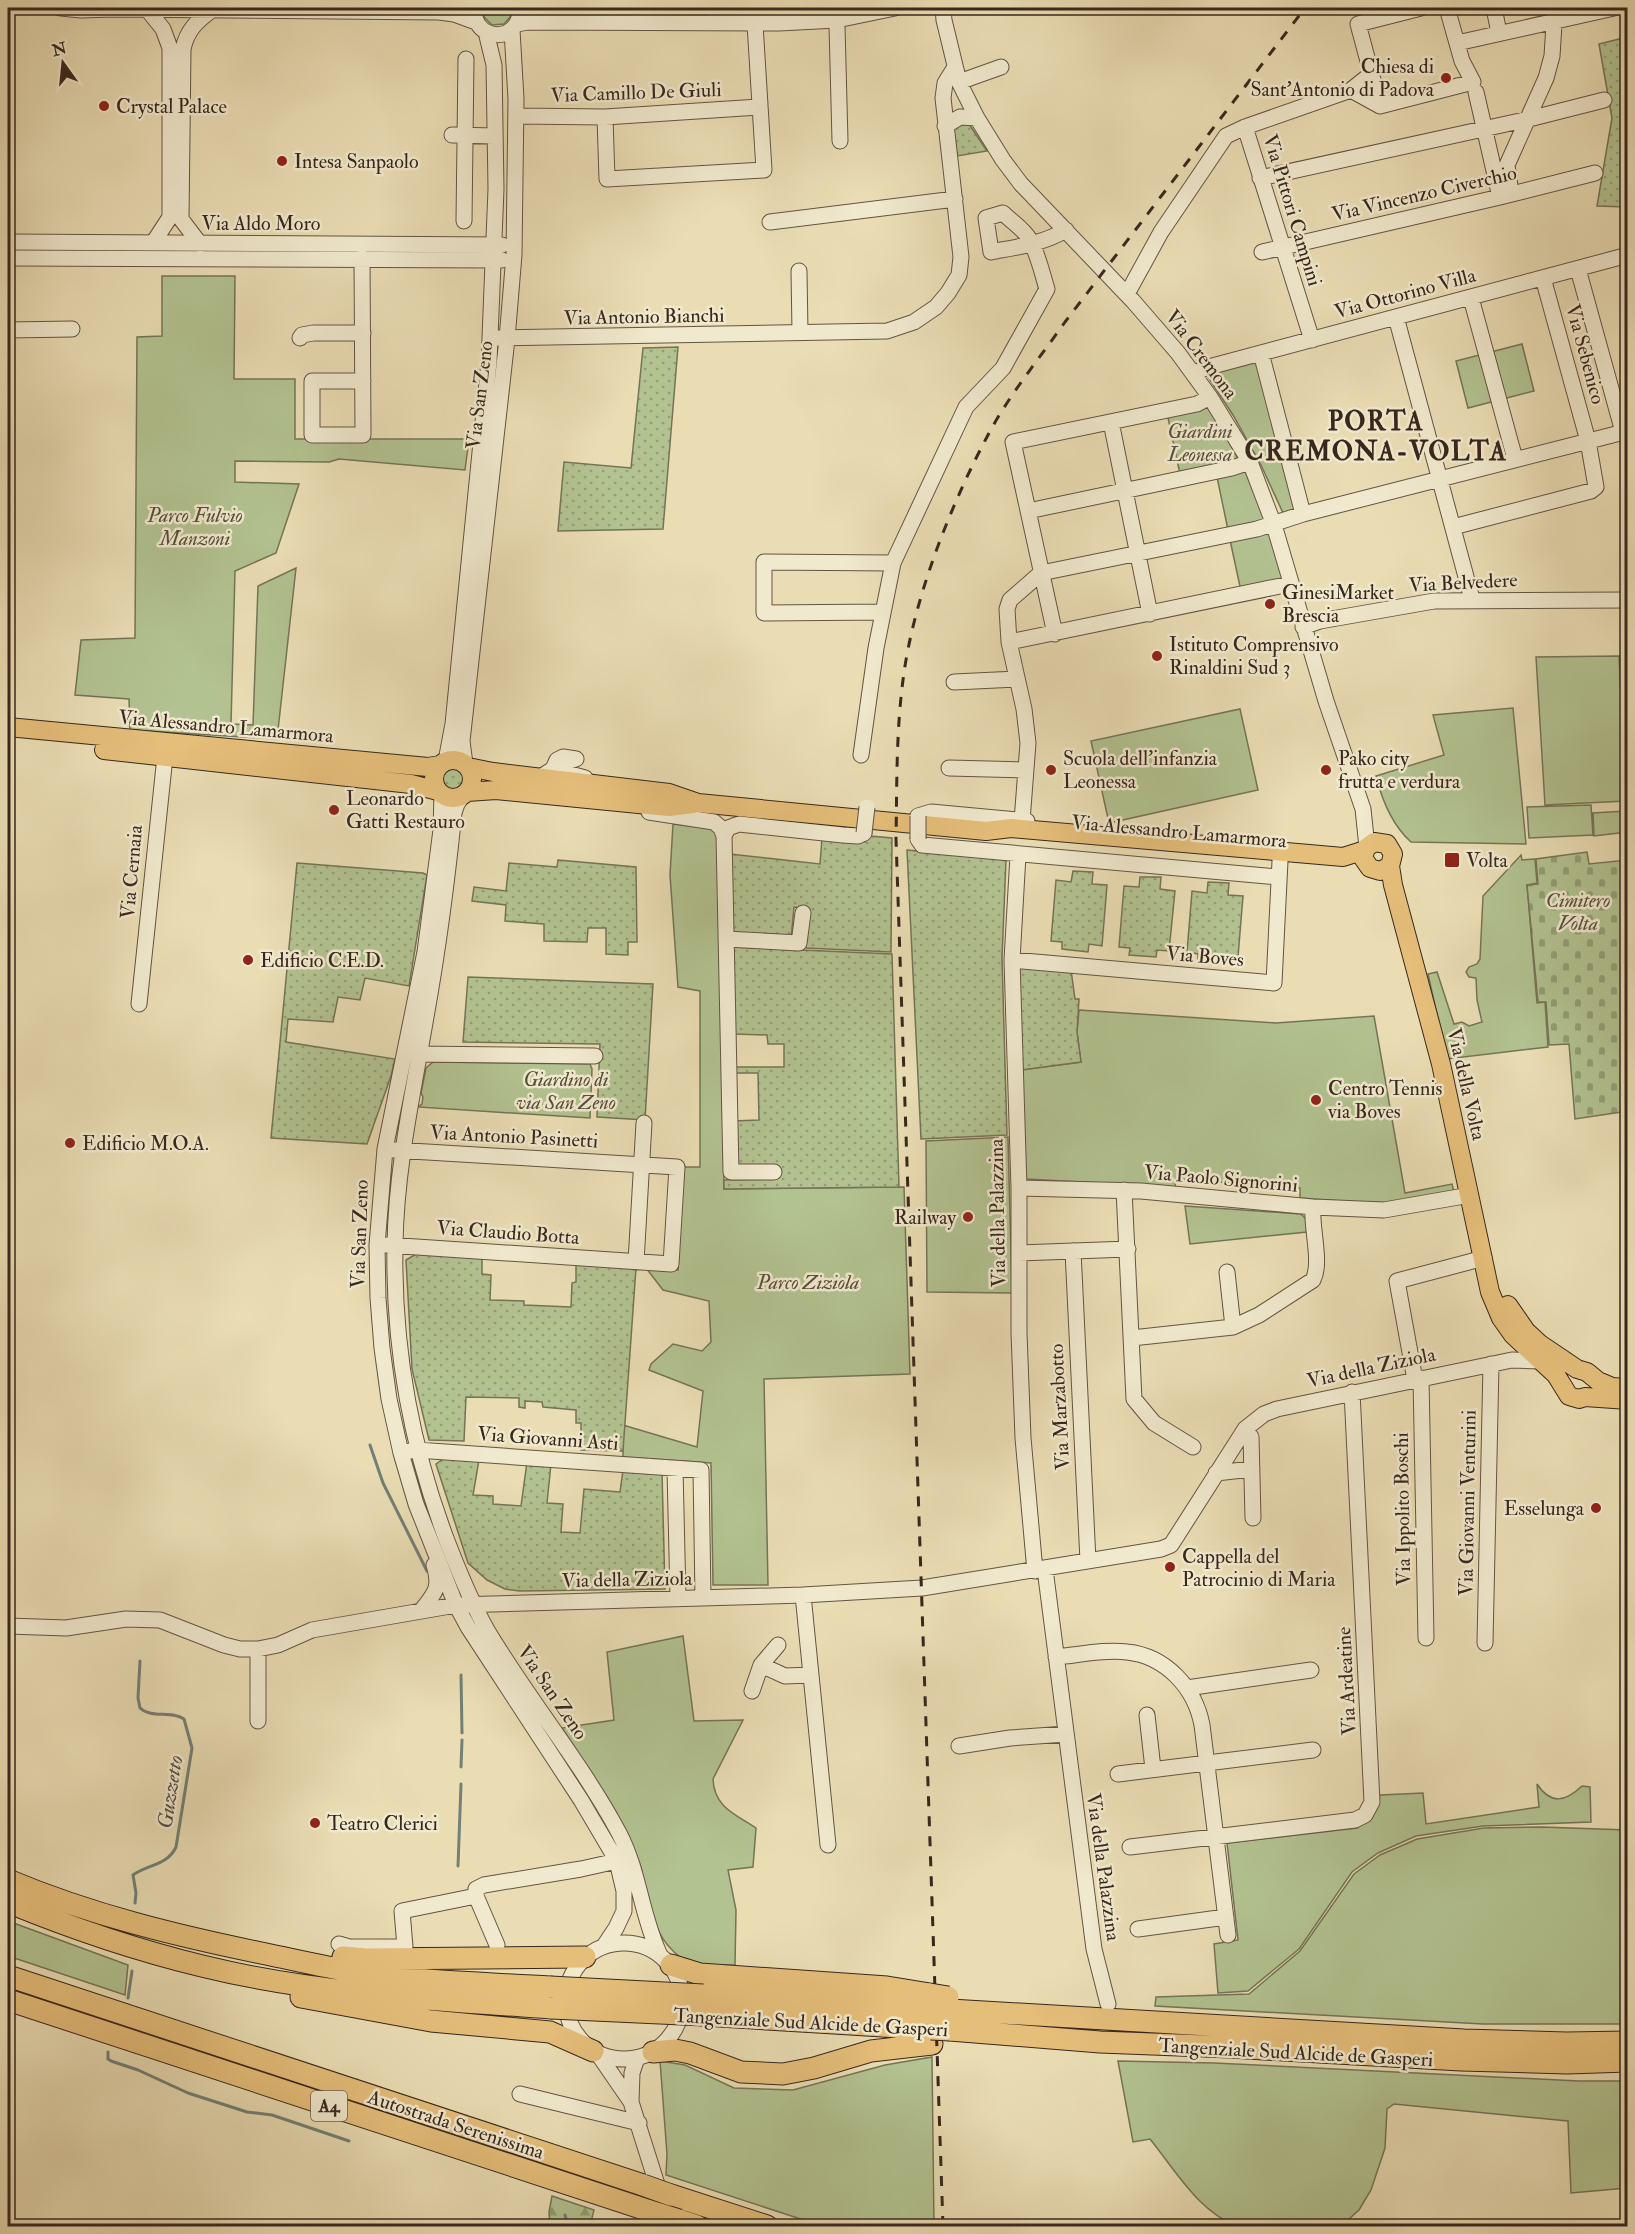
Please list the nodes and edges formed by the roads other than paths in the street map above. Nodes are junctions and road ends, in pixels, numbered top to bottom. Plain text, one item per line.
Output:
1 (61, 8) edge
2 (520, 8) edge
3 (711, 8) edge
4 (788, 8) edge
5 (895, 8) edge
6 (944, 8) edge
7 (1421, 8) edge
8 (1447, 8) edge
9 (1494, 8) edge
10 (1614, 8) edge
11 (147, 9) junction
12 (212, 10) junction
13 (834, 12) edge
14 (1555, 14) edge
15 (479, 20) edge
16 (755, 24) junction
17 (514, 27) junction
18 (1499, 33) junction
19 (1457, 43) junction
20 (466, 59) dead end
21 (1001, 67) dead end
22 (957, 74) junction
23 (1371, 74) junction
24 (1474, 87) junction
25 (1351, 90) junction
26 (1604, 100) dead end
27 (1380, 106) junction
28 (759, 107) junction
29 (516, 116) junction
30 (605, 117) junction
31 (977, 118) junction
32 (1529, 119) junction
33 (945, 126) junction
34 (1245, 127) junction
35 (1484, 129) junction
36 (459, 136) junction
37 (495, 136) junction
38 (840, 141) dead end
39 (1594, 173) dead end
40 (495, 175) junction
41 (1260, 178) junction
42 (1506, 196) junction
43 (955, 199) junction
44 (176, 218) junction
45 (464, 220) dead end
46 (770, 222) dead end
47 (1066, 230) junction
48 (8, 242) edge
49 (153, 243) junction
50 (200, 244) junction
51 (513, 246) junction
52 (1282, 248) junction
53 (174, 249) junction
54 (494, 252) junction
55 (1262, 252) dead end
56 (1628, 255) edge
57 (8, 258) edge
58 (362, 258) junction
59 (1578, 269) junction
60 (799, 271) dead end
61 (1544, 278) junction
62 (1127, 294) junction
63 (1471, 298) junction
64 (1396, 317) junction
65 (72, 329) dead end
66 (8, 330) edge
67 (363, 333) junction
68 (800, 333) junction
69 (300, 338) dead end
70 (490, 338) junction
71 (507, 339) junction
72 (1312, 340) junction
73 (1261, 353) junction
74 (1194, 374) junction
75 (363, 381) junction
76 (1210, 397) junction
77 (1111, 422) junction
78 (1625, 431) edge
79 (1588, 441) junction
80 (1515, 459) junction
81 (1250, 462) junction
82 (1440, 479) junction
83 (1125, 491) junction
84 (1028, 511) junction
85 (1303, 514) junction
86 (1274, 525) junction
87 (1453, 527) junction
88 (1138, 553) junction
89 (892, 563) junction
90 (1041, 573) junction
91 (1290, 584) junction
92 (1472, 599) junction
93 (1628, 600) edge
94 (883, 612) junction
95 (1150, 614) junction
96 (1303, 627) junction
97 (1055, 634) junction
98 (1009, 642) junction
99 (1017, 679) junction
100 (954, 682) dead end
101 (1326, 700) joint
102 (8, 727) edge
103 (8, 739) edge
104 (165, 750) junction
105 (861, 755) dead end
106 (443, 763) junction
107 (467, 765) junction
108 (949, 768) dead end
109 (1025, 770) junction
110 (440, 793) junction
111 (465, 793) junction
112 (698, 803) junction
113 (630, 804) junction
114 (867, 807) dead end
115 (1363, 809) junction
116 (1022, 821) junction
117 (724, 836) junction
118 (1387, 844) junction
119 (1366, 848) junction
120 (1018, 855) junction
121 (1280, 863) junction
122 (1379, 869) junction
123 (803, 913) dead end
124 (726, 939) junction
125 (1012, 960) junction
126 (139, 1004) dead end
127 (412, 1054) junction
128 (595, 1056) dead end
129 (644, 1123) dead end
130 (385, 1149) junction
131 (404, 1150) junction
132 (641, 1164) junction
133 (677, 1167) joint
134 (774, 1172) dead end
135 (1019, 1188) junction
136 (1124, 1190) junction
137 (1470, 1195) junction
138 (1313, 1207) junction
139 (377, 1245) junction
140 (395, 1246) junction
141 (1128, 1249) junction
142 (1073, 1251) junction
143 (1019, 1253) junction
144 (1484, 1261) junction
145 (636, 1262) junction
146 (1227, 1272) dead end
147 (1233, 1328) junction
148 (1132, 1338) junction
149 (1534, 1355) junction
150 (1558, 1357) junction
151 (1491, 1364) junction
152 (1584, 1373) junction
153 (1418, 1379) junction
154 (1563, 1386) junction
155 (1628, 1388) edge
156 (1352, 1392) junction
157 (1585, 1397) junction
158 (1628, 1400) edge
159 (1245, 1429) junction
160 (1193, 1447) dead end
161 (417, 1450) junction
162 (401, 1453) junction
163 (675, 1468) junction
164 (1252, 1470) junction
165 (1216, 1473) junction
166 (1253, 1518) dead end
167 (425, 1525) junction
168 (1088, 1561) junction
169 (1040, 1570) junction
170 (803, 1595) junction
171 (678, 1598) junction
172 (702, 1598) junction
173 (511, 1603) junction
174 (473, 1604) junction
175 (456, 1605) junction
176 (421, 1611) junction
177 (8, 1626) edge
178 (1426, 1638) dead end
179 (1485, 1643) dead end
180 (778, 1646) dead end
181 (499, 1647) junction
182 (258, 1649) junction
183 (1056, 1657) junction
184 (761, 1665) junction
185 (1311, 1670) dead end
186 (811, 1675) junction
187 (1187, 1688) junction
188 (752, 1691) dead end
189 (1147, 1715) dead end
190 (258, 1720) dead end
191 (1066, 1734) junction
192 (958, 1746) dead end
193 (1313, 1750) dead end
194 (1207, 1764) junction
195 (1153, 1769) junction
196 (1118, 1774) dead end
197 (1217, 1836) junction
198 (828, 1845) dead end
199 (1130, 1847) dead end
200 (617, 1861) junction
201 (8, 1880) edge
202 (476, 1896) junction
203 (8, 1902) edge
204 (1226, 1917) junction
205 (1138, 1929) dead end
206 (1228, 1935) dead end
207 (339, 1944) dead end
208 (497, 1945) dead end
209 (595, 1951) junction
210 (256, 1952) junction
211 (665, 1959) junction
212 (8, 1976) edge
213 (263, 1978) junction
214 (551, 1997) junction
215 (8, 2000) edge
216 (1107, 2014) junction
217 (940, 2020) junction
218 (1628, 2042) edge
219 (596, 2053) junction
220 (645, 2055) junction
221 (1379, 2055) junction
222 (1628, 2061) edge
223 (1628, 2072) edge
224 (520, 2094) dead end
225 (632, 2102) junction
226 (639, 2123) junction
227 (682, 2224) edge
228 (767, 2226) edge

1 - 11 street
2 - 17 street, Via San Zeno
3 - 4 street
5 - 13 street
6 - 22 street, Via Cremona
7 - 23 street
8 - 19 street
9 - 18 street
10 - 14 street
11 - 12 street
11 - 44 street
12 - 15 street
12 - 44 street
13 - 16 street
13 - 38 street
14 - 18 street
14 - 32 street
15 - 17 street
15 - 37 street, Via San Zeno
16 - 17 street
16 - 28 street
17 - 29 street, Via San Zeno
18 - 19 street
19 - 24 street
20 - 36 street
21 - 22 street
22 - 31 street, Via Cremona
22 - 33 street, Via Antonio Bianchi
23 - 25 street
23 - 27 street
24 - 27 street
24 - 35 street
25 - 27 street
25 - 34 street
26 - 32 street
28 - 30 street, Via Camillo De Giuli
28 - 30 street
29 - 30 street, Via Camillo De Giuli
29 - 51 street, Via San Zeno
31 - 33 street
31 - 47 street, Via Cremona
32 - 35 street
32 - 42 street
33 - 43 street, Via Antonio Bianchi
34 - 41 street, Via Pittori Campini
34 - 62 street
35 - 41 street
35 - 42 street
36 - 37 street
36 - 45 street
37 - 40 street, Via San Zeno
39 - 42 street, Via Vincenzo Civerchio
40 - 51 street
40 - 54 street, Via San Zeno
41 - 52 street, Via Pittori Campini
42 - 52 street, Via Vincenzo Civerchio
43 - 46 street
43 - 68 street, Via Antonio Bianchi
44 - 49 street
44 - 50 street
44 - 53 street
47 - 62 street, Via Cremona
47 - 89 street
48 - 49 street, Via Aldo Moro
49 - 53 street, Via Aldo Moro
50 - 53 street, Via Aldo Moro
50 - 54 street, Via Aldo Moro
51 - 54 street, Via Aldo Moro
51 - 71 street, Via San Zeno
52 - 55 street, Via Vincenzo Civerchio
52 - 72 street, Via Pittori Campini
53 - 57 street, Via Aldo Moro
53 - 58 street, Via Aldo Moro
54 - 58 street, Via Aldo Moro
54 - 70 street, Via San Zeno
56 - 59 street, Via Ottorino Villa
58 - 67 street
59 - 61 street, Via Ottorino Villa
59 - 78 street
60 - 68 street
61 - 63 street, Via Ottorino Villa
61 - 79 street, Via Sebenico
62 - 74 street, Via Cremona
63 - 64 street, Via Ottorino Villa
63 - 80 street
64 - 72 street, Via Ottorino Villa
64 - 82 street
65 - 66 street
67 - 69 street
67 - 75 street
68 - 71 street, Via Antonio Bianchi
70 - 71 street, Via Antonio Bianchi
70 - 106 street, Via San Zeno
71 - 107 street, Via San Zeno
72 - 73 street, Via Ottorino Villa
73 - 74 street, Via Ottorino Villa
73 - 85 street
74 - 76 street, Via Cremona
75 - 75 street
76 - 77 street
76 - 81 street, Via Cremona
77 - 83 street
77 - 84 street
78 - 79 street
79 - 80 street
79 - 87 street, Via Sebenico
80 - 82 street
81 - 83 street
81 - 86 street, Via Cremona
82 - 85 street
82 - 87 street
83 - 84 street
83 - 88 street
84 - 90 street
85 - 86 street
86 - 88 street
86 - 91 street, Via Cremona
87 - 92 street
88 - 90 street
88 - 95 street
89 - 94 street
89 - 94 street
90 - 97 street
90 - 98 street
91 - 95 street
91 - 96 street, Via Cremona
92 - 93 street, Via Belvedere
92 - 96 street, Via Belvedere
94 - 105 street
95 - 97 street
96 - 101 street, Via Cremona
97 - 98 street
98 - 99 street
99 - 100 street
99 - 109 street
101 - 115 street, Via della Volta
102 - 104 main road, Via Alessandro Lamarmora
103 - 104 main road, Via Alessandro Lamarmora
104 - 106 main road, Via Alessandro Lamarmora
104 - 110 main road, Via Alessandro Lamarmora
104 - 126 street, Via Cernaia
106 - 107 main road
106 - 110 main road
107 - 111 main road
107 - 112 main road, Via Alessandro Lamarmora
108 - 109 street
109 - 116 street
110 - 111 main road
110 - 127 street, Via San Zeno
111 - 113 main road, Via Alessandro Lamarmora
111 - 127 street, Via San Zeno
112 - 113 main road, Via Alessandro Lamarmora
112 - 121 main road, Via Alessandro Lamarmora
113 - 117 street, Via Alessandro Lamarmora
114 - 117 street, bridge
115 - 118 street, Via della Volta
115 - 119 street, Via della Volta
116 - 120 street, Via Alessandro Lamarmora, bridge
116 - 121 street, Via Alessandro Lamarmora
117 - 124 street
118 - 119 main road
118 - 122 main road, Via della Volta
119 - 121 main road, Via Alessandro Lamarmora
119 - 122 main road, Via della Volta
120 - 121 street, Via Alessandro Lamarmora
120 - 125 street, Via della Palazzina
121 - 122 main road, Via Alessandro Lamarmora
121 - 125 street, Via Boves
122 - 137 main road, Via della Volta
123 - 124 street
124 - 134 street
125 - 135 street, Via della Palazzina
127 - 128 street
127 - 130 street, Via San Zeno
127 - 131 street, Via San Zeno
129 - 132 street
130 - 131 street, Via Antonio Pasinetti
130 - 139 street, Via San Zeno
131 - 132 street, Via Antonio Pasinetti
131 - 140 street, Via San Zeno
132 - 133 street, Via Antonio Pasinetti
132 - 145 street
133 - 145 street, Via Claudio Botta
135 - 136 street, Via Paolo Signorini
135 - 143 street, Via della Palazzina
136 - 138 street, Via Paolo Signorini
136 - 141 street, Via Paolo Signorini
137 - 138 street, Via Paolo Signorini
137 - 144 main road, Via della Volta
138 - 147 street, Via Paolo Signorini
139 - 140 street, Via Claudio Botta
139 - 162 street, Via San Zeno
140 - 145 street, Via Claudio Botta
140 - 161 street, Via San Zeno
141 - 142 street
141 - 148 street, Via Paolo Signorini
142 - 143 street
142 - 168 street, Via Marzabotto
143 - 169 street, Via della Palazzina
144 - 149 main road, Via della Volta
144 - 150 main road, Via della Volta
144 - 153 street, Via Ippolito Boschi
146 - 147 street
147 - 148 street, Via Paolo Signorini
148 - 160 street, Via Paolo Signorini
149 - 150 street
149 - 151 street, Via della Ziziola
149 - 154 main road, Via della Volta
150 - 152 main road, Via della Volta
151 - 153 street, Via della Ziziola
151 - 179 street, Via Giovanni Venturini
152 - 154 main road
152 - 155 main road, Via della Volta
152 - 157 main road
153 - 156 street, Via della Ziziola
153 - 178 street, Via Ippolito Boschi
154 - 157 main road, Via della Volta
156 - 159 street, Via della Ziziola
156 - 197 street, Via Ardeatine
157 - 158 main road, Via della Volta
159 - 164 street
159 - 165 street, Via della Ziziola
161 - 162 street
161 - 163 street, Via Giovanni Asti
161 - 174 street, Via San Zeno
162 - 167 street, Via San Zeno
163 - 171 street
163 - 172 street, Via Giovanni Asti
164 - 165 street
164 - 166 street
165 - 168 street, Via della Ziziola
167 - 175 street, Via San Zeno
167 - 176 street
168 - 169 street, Via della Ziziola
169 - 170 street, Via della Ziziola
169 - 183 street, Via della Palazzina
170 - 172 street, Via della Ziziola
170 - 186 street
171 - 172 street, Via della Ziziola
171 - 173 street, Via della Ziziola
173 - 174 street, Via della Ziziola
173 - 181 street
174 - 175 street, Via della Ziziola
174 - 181 street, Via San Zeno
175 - 176 street, Via della Ziziola
175 - 200 street, Via San Zeno
176 - 182 street, Via della Ziziola
177 - 182 street, Via della Ziziola
180 - 184 street
181 - 211 street, Via San Zeno
182 - 190 street
183 - 187 street
183 - 191 street, Via della Palazzina
184 - 186 street
184 - 188 street
185 - 187 street
186 - 198 street
187 - 194 street
189 - 195 street
191 - 192 street
191 - 216 street, Via della Palazzina
193 - 194 street
194 - 195 street
194 - 197 street
195 - 196 street
197 - 199 street, Via Ardeatine
197 - 204 street
200 - 202 street
200 - 209 street, Via San Zeno
201 - 210 highway, Tangenziale Sud Alcide de Gasperi
202 - 207 street
202 - 208 street
203 - 213 highway, Tangenziale Sud Alcide de Gasperi
204 - 205 street
204 - 206 street
209 - 210 highway
209 - 211 street
209 - 219 street, Via San Zeno
210 - 214 highway, Tangenziale Sud Alcide de Gasperi
211 - 217 highway
211 - 220 street, Via San Zeno
212 - 228 highway, Autostrada Serenissima / A4, bridge
213 - 214 highway, Tangenziale Sud Alcide de Gasperi
213 - 219 highway
214 - 217 highway, Tangenziale Sud Alcide de Gasperi, bridge
215 - 227 highway, Autostrada Serenissima / A4, bridge
216 - 217 highway, Tangenziale Sud Alcide de Gasperi
216 - 218 highway, Tangenziale Sud Alcide de Gasperi
217 - 220 highway
217 - 221 highway, Tangenziale Sud Alcide de Gasperi
219 - 220 street
219 - 225 street, Via San Zeno
220 - 225 street, Via San Zeno
221 - 222 highway, Tangenziale Sud Alcide de Gasperi
221 - 223 highway
224 - 226 street
225 - 226 street, Via San Zeno
226 - 227 street, Via San Zeno

